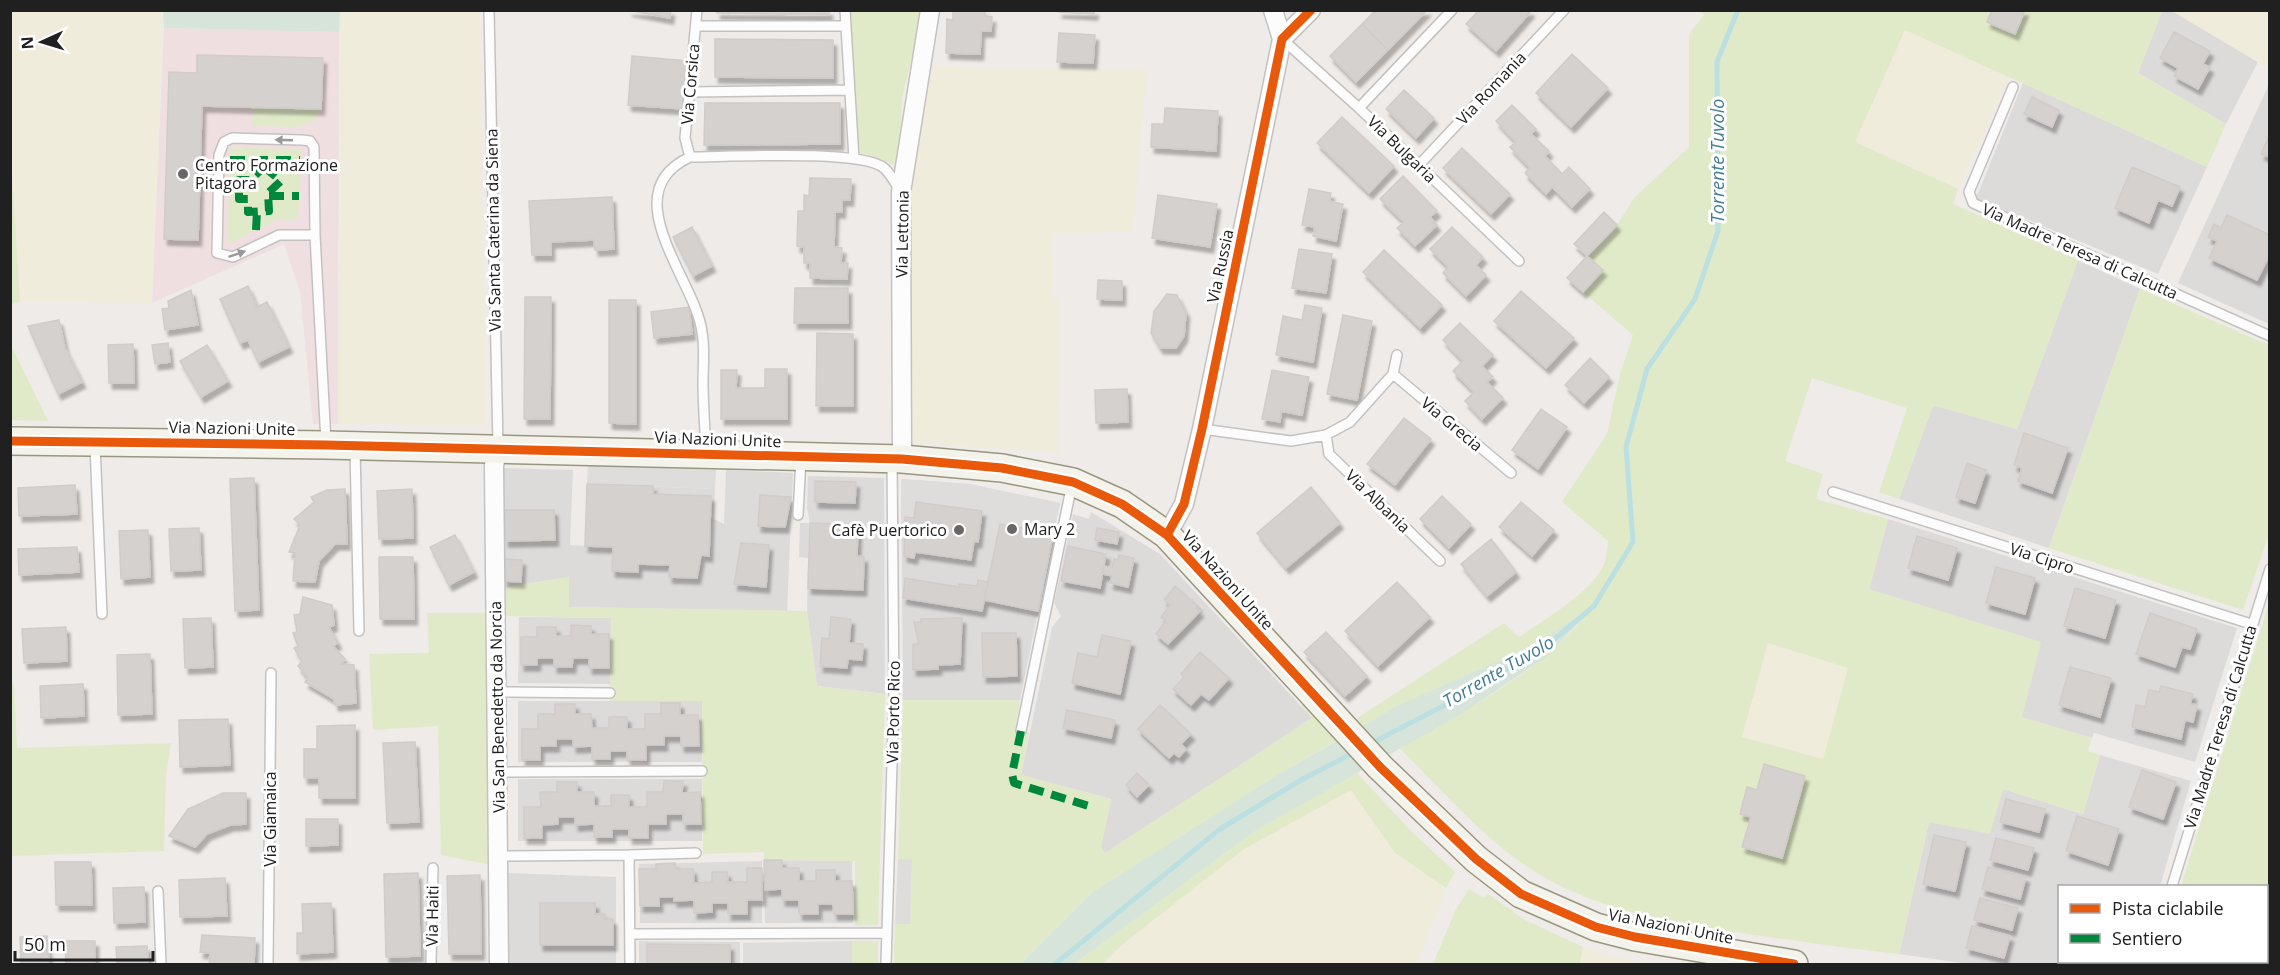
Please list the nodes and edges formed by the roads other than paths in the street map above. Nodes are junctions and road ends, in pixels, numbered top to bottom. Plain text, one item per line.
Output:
1 (489, 10) edge
2 (697, 10) edge
3 (844, 10) edge
4 (930, 10) edge
5 (1274, 10) edge
6 (1311, 10) edge
7 (1452, 10) edge
8 (1564, 10) edge
9 (696, 26) junction
10 (845, 26) junction
11 (1282, 39) junction
12 (2013, 87) dead end
13 (849, 90) junction
14 (691, 92) junction
15 (1359, 108) junction
16 (690, 157) junction
17 (854, 159) junction
18 (1419, 165) junction
19 (901, 192) junction
20 (315, 235) junction
21 (1519, 261) dead end
22 (2270, 336) edge
23 (1397, 355) dead end
24 (1393, 375) junction
25 (1202, 429) junction
26 (1326, 435) junction
27 (10, 441) edge
28 (95, 441) junction
29 (326, 445) junction
30 (355, 445) junction
31 (498, 449) junction
32 (706, 454) junction
33 (801, 457) junction
34 (897, 459) junction
35 (1511, 473) dead end
36 (1073, 482) junction
37 (1833, 492) dead end
38 (798, 515) dead end
39 (1167, 535) junction
40 (1440, 561) dead end
41 (2270, 569) edge
42 (102, 614) dead end
43 (2251, 624) junction
44 (359, 631) dead end
45 (271, 673) dead end
46 (497, 692) junction
47 (610, 693) dead end
48 (1021, 731) dead end
49 (702, 771) dead end
50 (498, 772) junction
51 (696, 853) dead end
52 (629, 855) junction
53 (498, 856) junction
54 (433, 868) dead end
55 (2172, 885) edge
56 (158, 891) dead end
57 (887, 933) junction
58 (630, 934) junction
59 (161, 964) edge
60 (268, 964) edge
61 (431, 964) edge
62 (499, 964) edge
63 (630, 964) edge
64 (886, 964) edge
65 (1794, 964) edge

1 - 31 lane, Via Santa Caterina da Siena
2 - 9 lane, Via Corsica
3 - 10 lane
4 - 19 street, Via Lettonia
5 - 11 street
6 - 11 street
7 - 15 lane
8 - 18 lane, Via Romania
9 - 10 lane
9 - 14 lane, Via Corsica
10 - 13 lane
11 - 15 lane, Via Bulgaria
11 - 25 street, Via Russia
12 - 22 lane, Via Madre Teresa di Calcutta
13 - 14 lane
13 - 17 lane
14 - 16 lane, Via Corsica
15 - 18 lane, Via Bulgaria
16 - 17 lane
16 - 32 lane
17 - 19 lane
18 - 21 lane, Via Bulgaria
19 - 34 street, Via Lettonia
20 -> 20 lane
20 - 29 lane
23 - 24 lane
24 - 26 lane
24 - 35 lane, Via Grecia
25 - 26 lane
25 - 39 street, Via Russia
26 - 40 lane, Via Albania
27 - 28 street, Via Nazioni Unite
28 - 29 street, Via Nazioni Unite
28 - 42 lane
29 - 30 street, Via Nazioni Unite
30 - 31 street, Via Nazioni Unite
30 - 44 lane
31 - 32 street, Via Nazioni Unite
31 - 46 street, Via San Benedetto da Norcia
32 - 33 street, Via Nazioni Unite
33 - 34 street, Via Nazioni Unite
33 - 38 lane
34 - 36 street, Via Nazioni Unite
34 - 57 lane, Via Porto Rico
36 - 39 street, Via Nazioni Unite
36 - 48 lane
37 - 43 lane, Via Cipro
39 - 65 street, Via Nazioni Unite
41 - 43 lane, Via Madre Teresa di Calcutta
43 - 55 lane, Via Madre Teresa di Calcutta
45 - 60 lane, Via Giamaica
46 - 47 lane
46 - 50 street, Via San Benedetto da Norcia
49 - 50 lane
50 - 53 street, Via San Benedetto da Norcia
51 - 52 lane
52 - 53 lane
52 - 58 lane
53 - 62 street, Via San Benedetto da Norcia
54 - 61 lane, Via Haiti
56 - 59 lane
57 - 58 lane
57 - 64 lane, Via Porto Rico
58 - 63 lane

